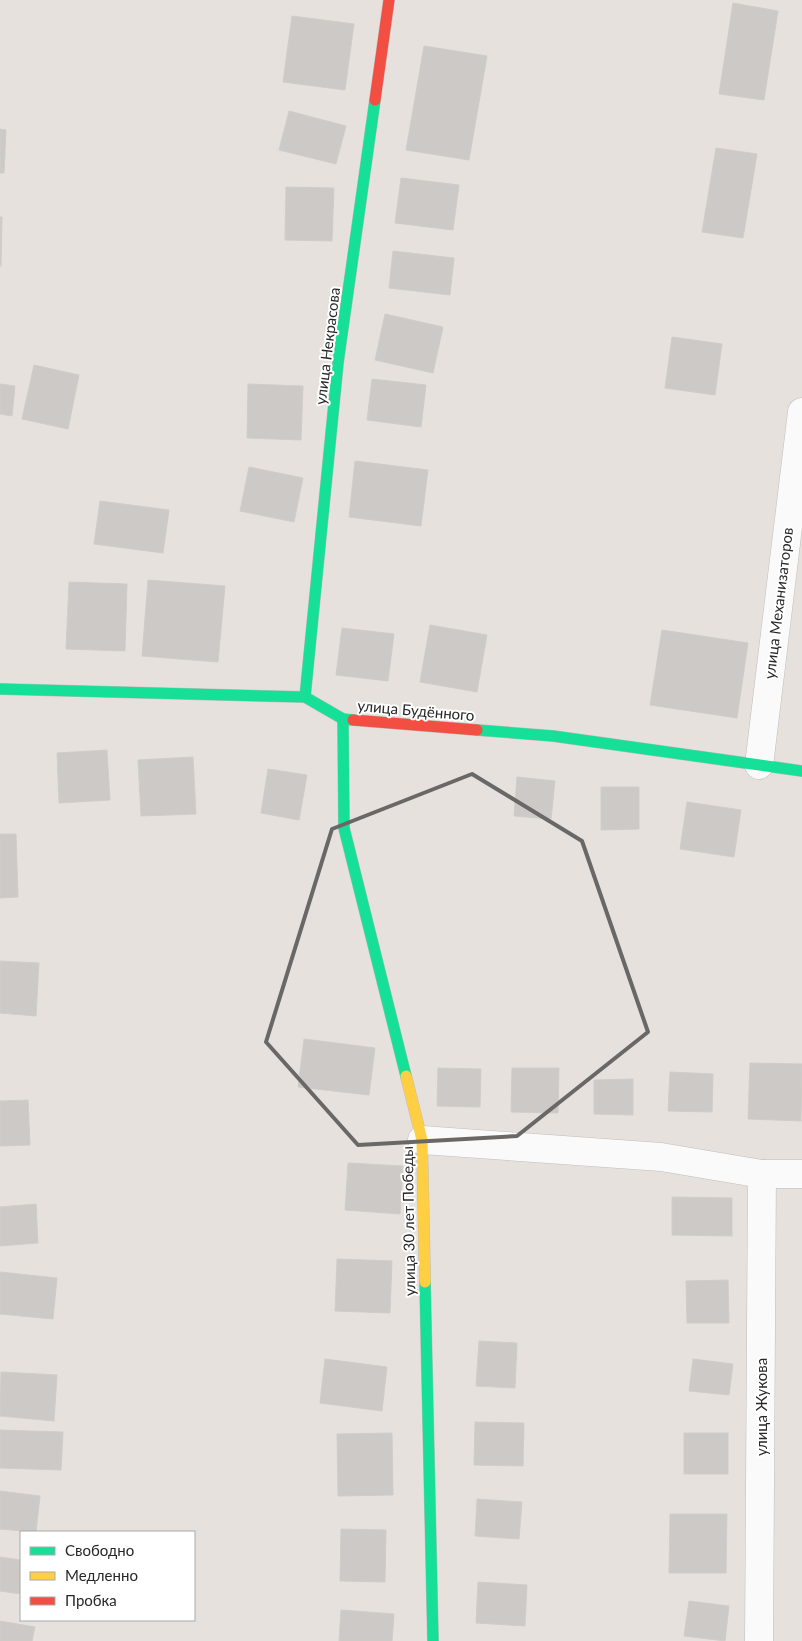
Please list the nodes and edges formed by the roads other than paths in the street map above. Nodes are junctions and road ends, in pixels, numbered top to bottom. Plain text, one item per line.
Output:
1 (389, 0) edge
2 (802, 412) edge
3 (0, 690) edge
4 (305, 697) junction
5 (343, 719) junction
6 (759, 765) junction
7 (802, 771) edge
8 (422, 1140) junction
9 (762, 1174) junction
10 (802, 1174) edge
11 (433, 1641) edge
12 (759, 1641) edge

1 - 4 street, улица Некрасова
2 - 6 street, улица Механизаторов
3 - 4 street, улица Будённого
4 - 5 street, улица Будённого
5 - 6 street, улица Будённого
5 - 8 street, улица 30 лет Победы
6 - 7 street, улица Будённого
8 - 9 street
8 - 11 street, улица 30 лет Победы
9 - 10 street
9 - 12 street, улица Жукова

